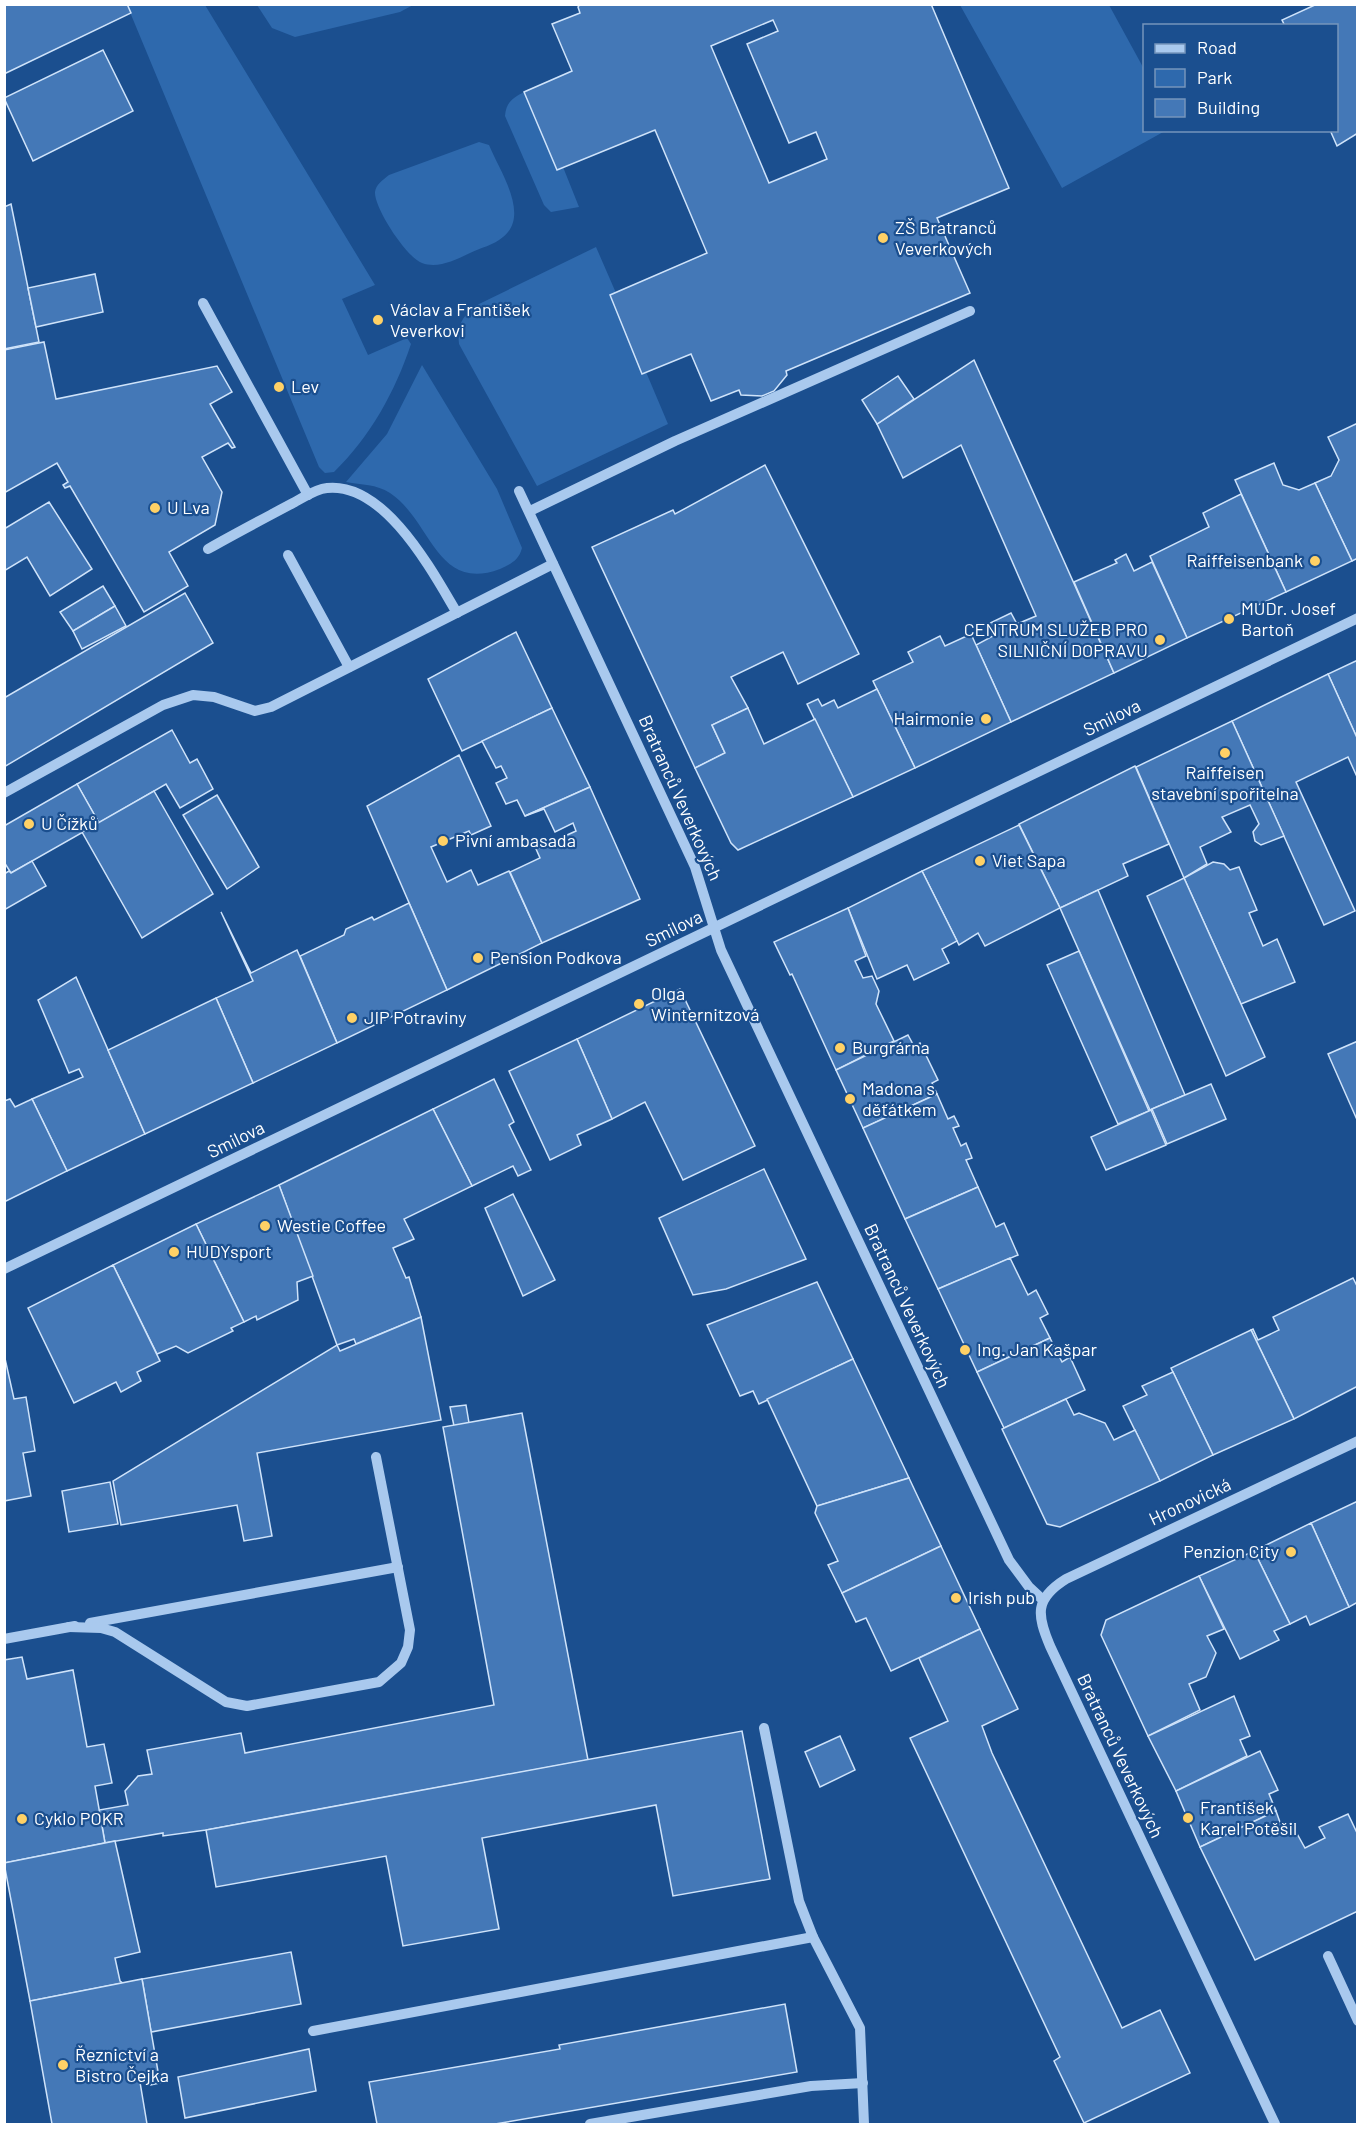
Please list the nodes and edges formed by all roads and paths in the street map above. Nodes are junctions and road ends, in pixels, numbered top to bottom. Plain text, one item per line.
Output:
1 (203, 303) dead end
2 (970, 311) dead end
3 (519, 491) dead end
4 (308, 495) junction
5 (530, 511) junction
6 (208, 549) dead end
7 (288, 555) dead end
8 (553, 564) junction
9 (457, 613) junction
10 (1358, 618) edge
11 (350, 667) junction
12 (4, 793) edge
13 (714, 928) junction
14 (4, 1269) edge
15 (1358, 1441) edge
16 (376, 1457) dead end
17 (398, 1567) junction
18 (1043, 1600) junction
19 (69, 1627) junction
20 (4, 1639) edge
21 (764, 1728) dead end
22 (813, 1937) junction
23 (1328, 1956) dead end
24 (1358, 2021) edge
25 (313, 2031) dead end
26 (863, 2083) junction
27 (590, 2124) edge
28 (864, 2124) edge
29 (1275, 2124) edge

1 - 4 street
2 - 5 street
3 - 5 street, Bratranců Veverkových
4 - 6 street
4 - 9 street
5 - 8 street, Bratranců Veverkových
7 - 11 street
8 - 9 street
8 - 13 street, Bratranců Veverkových
9 - 11 street
10 - 13 street, Smilova
11 - 12 street
13 - 14 street, Smilova
13 - 18 street, Bratranců Veverkových
15 - 18 street, Hronovická
16 - 17 street
17 - 19 street
17 - 19 street
18 - 29 street, Bratranců Veverkových
19 - 20 street
21 - 22 street
22 - 25 street
22 - 26 street
23 - 24 street
26 - 27 street
26 - 28 street

